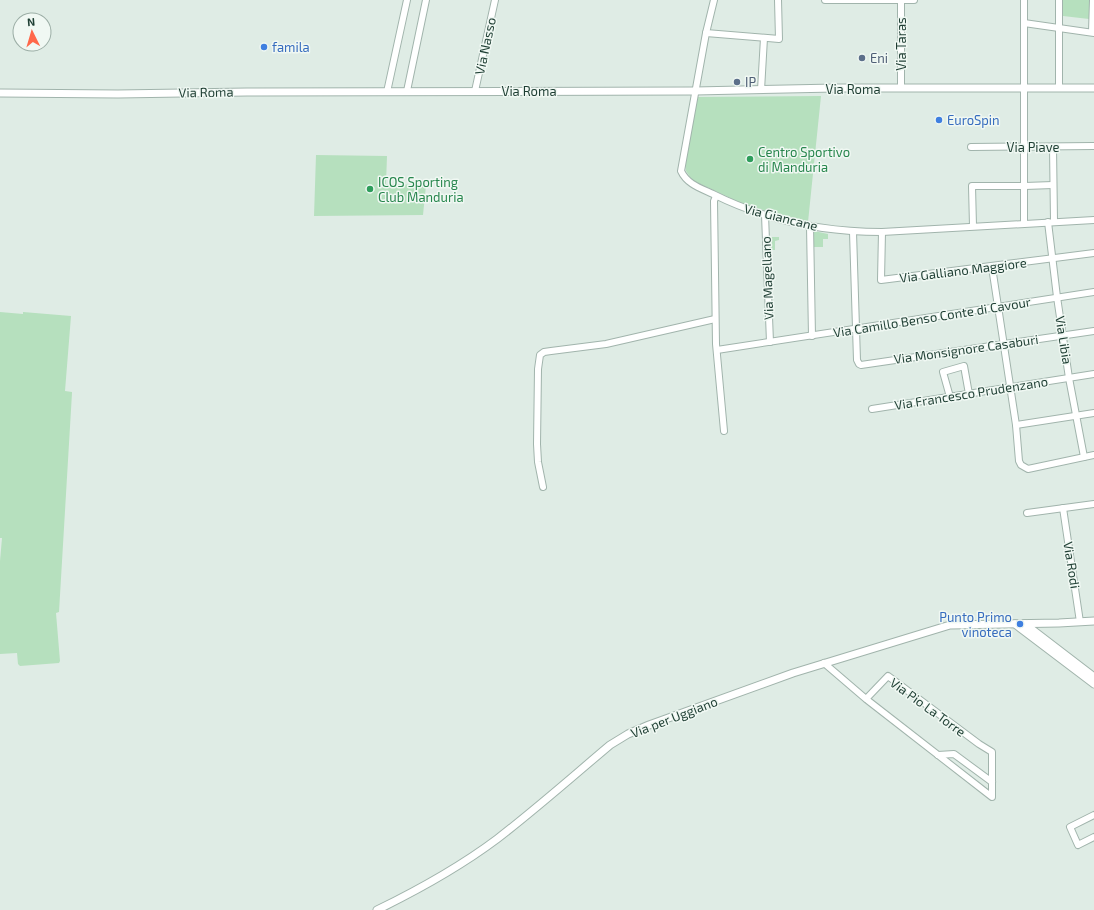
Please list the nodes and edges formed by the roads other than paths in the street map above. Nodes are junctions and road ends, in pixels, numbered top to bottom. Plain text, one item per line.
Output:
1 (407, 0) edge
2 (426, 0) edge
3 (495, 0) edge
4 (714, 0) edge
5 (778, 0) edge
6 (825, 0) edge
7 (901, 0) edge
8 (914, 0) edge
9 (1024, 0) edge
10 (1059, 0) edge
11 (1093, 0) edge
12 (1024, 23) junction
13 (1059, 28) junction
14 (1093, 32) edge
15 (706, 33) junction
16 (764, 38) junction
17 (901, 88) junction
18 (1023, 88) junction
19 (1059, 88) junction
20 (1094, 88) edge
21 (761, 90) junction
22 (407, 91) junction
23 (476, 91) junction
24 (695, 91) junction
25 (387, 92) junction
26 (0, 93) edge
27 (1094, 146) edge
28 (971, 147) dead end
29 (1024, 147) junction
30 (1053, 147) junction
31 (1053, 185) junction
32 (1025, 186) junction
33 (716, 196) junction
34 (765, 215) junction
35 (1094, 220) edge
36 (1051, 222) junction
37 (1024, 223) junction
38 (810, 226) junction
39 (973, 226) junction
40 (853, 232) junction
41 (882, 232) junction
42 (1094, 253) edge
43 (1052, 259) junction
44 (992, 267) junction
45 (1094, 292) edge
46 (1057, 297) junction
47 (997, 306) junction
48 (715, 319) junction
49 (857, 328) junction
50 (1094, 331) edge
51 (812, 336) junction
52 (1063, 336) junction
53 (770, 342) junction
54 (1003, 344) junction
55 (717, 350) junction
56 (1094, 374) edge
57 (1069, 378) junction
58 (1010, 388) junction
59 (969, 394) junction
60 (950, 397) junction
61 (872, 409) dead end
62 (1094, 413) edge
63 (1077, 416) junction
64 (1016, 425) junction
65 (724, 432) dead end
66 (1094, 455) edge
67 (1084, 457) junction
68 (543, 486) dead end
69 (1094, 504) edge
70 (1063, 508) junction
71 (1028, 513) dead end
72 (1094, 621) edge
73 (1080, 622) junction
74 (1014, 624) junction
75 (1025, 624) junction
76 (824, 663) junction
77 (1094, 677) edge
78 (1094, 684) edge
79 (866, 699) junction
80 (938, 755) junction
81 (992, 782) junction
82 (1094, 815) edge
83 (1093, 838) edge
84 (377, 910) edge

1 - 25 street
2 - 22 street
3 - 23 street, Via Nasso
4 - 15 street
5 - 16 street
6 - 7 street
7 - 8 street
7 - 17 street, Via Taras
9 - 12 street
10 - 13 street
11 - 14 street
12 - 13 street
12 - 18 street
13 - 14 street
13 - 19 street
15 - 16 street
15 - 24 street
16 - 21 street
17 - 18 street, Via Roma
17 - 21 street, Via Roma
18 - 19 street, Via Roma
18 - 29 street
19 - 20 street, Via Roma
21 - 24 street, Via Roma
22 - 23 street, Via Roma
22 - 25 street, Via Roma
23 - 24 street, Via Roma
24 - 33 street, Via Giancane
25 - 26 street, Via Roma
27 - 30 street, Via Piave
28 - 29 street, Via Piave
29 - 30 street, Via Piave
29 - 32 street
30 - 31 street, Via Libia
31 - 32 street
31 - 36 street, Via Libia
32 - 37 street
32 - 39 street
33 - 34 street, Via Giancane
33 - 48 street
34 - 38 street, Via Giancane
34 - 53 street, Via Magellano
35 - 36 street, Via Giancane
36 - 37 street, Via Giancane
36 - 43 street, Via Libia
37 - 39 street, Via Giancane
38 - 40 street, Via Giancane
38 - 51 street
39 - 41 street, Via Giancane
40 - 41 street, Via Giancane
40 - 49 street
41 - 44 street, Via Galliano Maggiore
42 - 43 street, Via Galliano Maggiore
43 - 44 street, Via Galliano Maggiore
43 - 46 street, Via Libia
44 - 47 street
45 - 46 street, Via Camillo Benso Conte di Cavour
46 - 47 street, Via Camillo Benso Conte di Cavour
46 - 52 street, Via Libia
47 - 49 street, Via Camillo Benso Conte di Cavour
47 - 54 street
48 - 55 street
48 - 68 street
49 - 51 street, Via Camillo Benso Conte di Cavour
49 - 54 street, Via Monsignore Casaburi
50 - 52 street, Via Monsignore Casaburi
51 - 53 street, Via Camillo Benso Conte di Cavour
52 - 54 street, Via Monsignore Casaburi
52 - 57 street, Via Libia
53 - 55 street, Via Camillo Benso Conte di Cavour
54 - 58 street
55 - 65 street
56 - 57 street, Via Francesco Prudenzano
57 - 58 street, Via Francesco Prudenzano
57 - 63 street, Via Libia
58 - 59 street, Via Francesco Prudenzano
58 - 64 street
59 - 60 street, Via Francesco Prudenzano
59 - 60 street
60 - 61 street, Via Francesco Prudenzano
62 - 63 street
63 - 64 street
63 - 67 street, Via Libia
64 - 67 street
66 - 67 street
69 - 70 street
70 - 71 street
70 - 73 street, Via Rodi
72 - 73 street
73 - 75 street
74 - 75 street, Via per Uggiano
74 - 76 street, Via per Uggiano
74 - 78 street
75 - 77 street
76 - 79 street
76 - 84 street, Via per Uggiano
79 - 80 street
79 - 81 street, Via Pio La Torre
80 - 81 street
80 - 81 street
82 - 83 street

